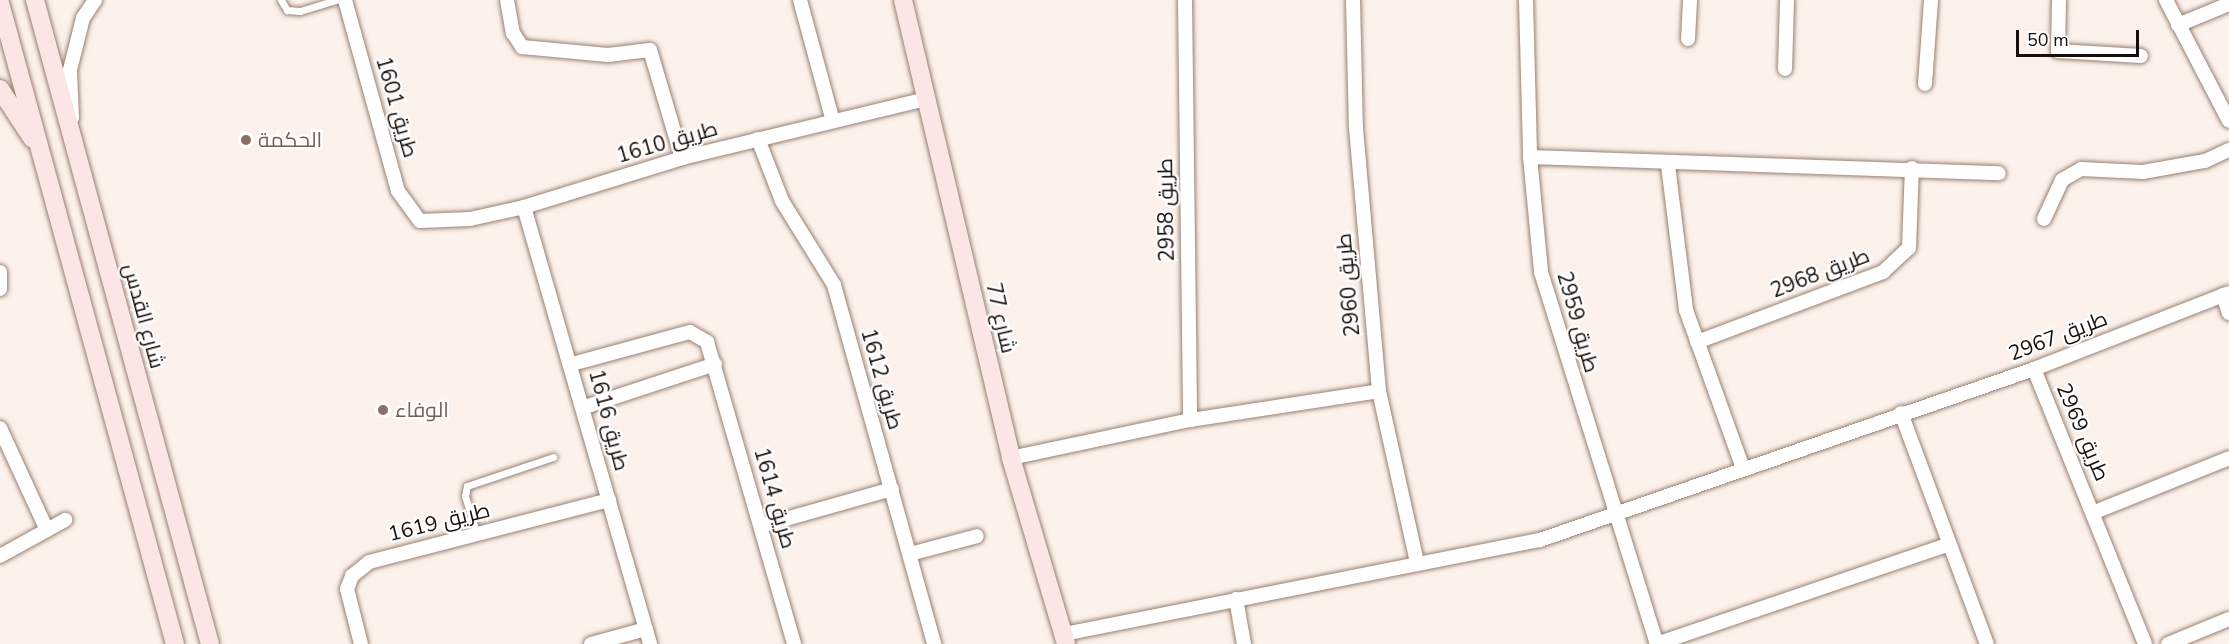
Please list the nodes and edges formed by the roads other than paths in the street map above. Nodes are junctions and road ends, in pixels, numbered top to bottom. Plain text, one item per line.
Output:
1 (35, 0) edge
2 (95, 0) edge
3 (281, 0) edge
4 (336, 0) edge
5 (345, 0) edge
6 (507, 0) edge
7 (800, 0) edge
8 (903, 0) edge
9 (1185, 0) edge
10 (1353, 0) edge
11 (1526, 0) edge
12 (1690, 0) edge
13 (1787, 0) edge
14 (1931, 0) edge
15 (2059, 0) edge
16 (2166, 0) edge
17 (0, 3) edge
18 (2229, 4) edge
19 (2178, 25) junction
20 (1688, 39) dead end
21 (2141, 56) dead end
22 (1785, 69) dead end
23 (1924, 84) dead end
24 (0, 89) edge
25 (926, 99) junction
26 (832, 118) junction
27 (2229, 121) edge
28 (758, 139) junction
29 (73, 141) junction
30 (2229, 150) edge
31 (41, 152) junction
32 (1530, 157) junction
33 (682, 158) junction
34 (1668, 165) junction
35 (1912, 168) junction
36 (1999, 173) dead end
37 (524, 207) junction
38 (2044, 219) dead end
39 (420, 221) joint
40 (0, 272) edge
41 (0, 289) edge
42 (2226, 294) edge
43 (2229, 313) edge
44 (1697, 342) junction
45 (572, 364) junction
46 (715, 364) junction
47 (2034, 369) junction
48 (1379, 391) junction
49 (585, 407) junction
50 (1901, 413) junction
51 (1190, 420) junction
52 (0, 428) edge
53 (553, 457) dead end
54 (1011, 458) junction
55 (2229, 458) edge
56 (1743, 468) junction
57 (892, 489) junction
58 (609, 500) junction
59 (2095, 512) junction
60 (1613, 516) junction
61 (65, 520) dead end
62 (761, 526) junction
63 (47, 530) junction
64 (477, 535) junction
65 (977, 536) dead end
66 (1947, 545) junction
67 (910, 554) junction
68 (0, 556) edge
69 (1417, 563) junction
70 (1236, 599) junction
71 (2229, 619) edge
72 (646, 629) junction
73 (1065, 639) edge
74 (175, 644) edge
75 (210, 644) edge
76 (361, 644) edge
77 (591, 644) edge
78 (650, 644) edge
79 (794, 644) edge
80 (934, 644) edge
81 (1245, 644) edge
82 (1656, 644) edge
83 (1987, 644) edge
84 (2145, 644) edge
85 (2168, 644) edge

1 - 29 main road, شارع القدس
2 - 29 street
3 - 4 lane
5 - 39 street, طريق 1601
6 - 33 street
7 - 26 street
8 - 25 main road, شارع 77
9 - 51 street, طريق 2958
10 - 48 street, طريق 2960
11 - 32 street, طريق 2959
12 - 20 street
13 - 22 street
14 - 23 street
15 - 21 street
16 - 19 street
17 - 31 main road
18 - 19 street
19 - 27 street
24 - 31 main road
25 - 26 street, طريق 1610
25 - 54 main road, شارع 77
26 - 28 street, طريق 1610
28 - 33 street, طريق 1610
28 - 57 street, طريق 1612
29 - 75 main road, شارع القدس
30 - 38 street
31 - 74 main road
32 - 34 street
32 - 60 street, طريق 2959
33 - 37 street, طريق 1610
34 - 35 street
34 - 44 street
35 - 36 street
35 - 44 street, طريق 2968
37 - 39 street, طريق 1610
37 - 45 street, طريق 1616
40 - 41 street
42 - 43 street
42 - 47 street, طريق 2967
44 - 56 street
45 - 46 street, طريق 1614
45 - 49 street, طريق 1616
46 - 49 street
46 - 62 street, طريق 1614
47 - 50 street, طريق 2967
47 - 59 street, طريق 2969
48 - 51 street
48 - 69 street, طريق 2960
49 - 58 street, طريق 1616
50 - 56 street, طريق 2967
50 - 66 street
51 - 54 street
52 - 63 street
53 - 64 lane
54 - 73 main road, شارع 77
55 - 59 street, طريق 2969
56 - 60 street, طريق 2967
57 - 62 street
57 - 67 street, طريق 1612
58 - 64 street, طريق 1619
58 - 72 street, طريق 1616
59 - 84 street, طريق 2969
60 - 69 street
60 - 82 street, طريق 2959
61 - 63 street
62 - 79 street, طريق 1614
63 - 68 street
64 - 76 street, طريق 1619
65 - 67 street
66 - 82 street
66 - 83 street
67 - 80 street, طريق 1612
69 - 70 street
70 - 73 street
70 - 81 street
71 - 85 street
72 - 77 street
72 - 78 street, طريق 1616

